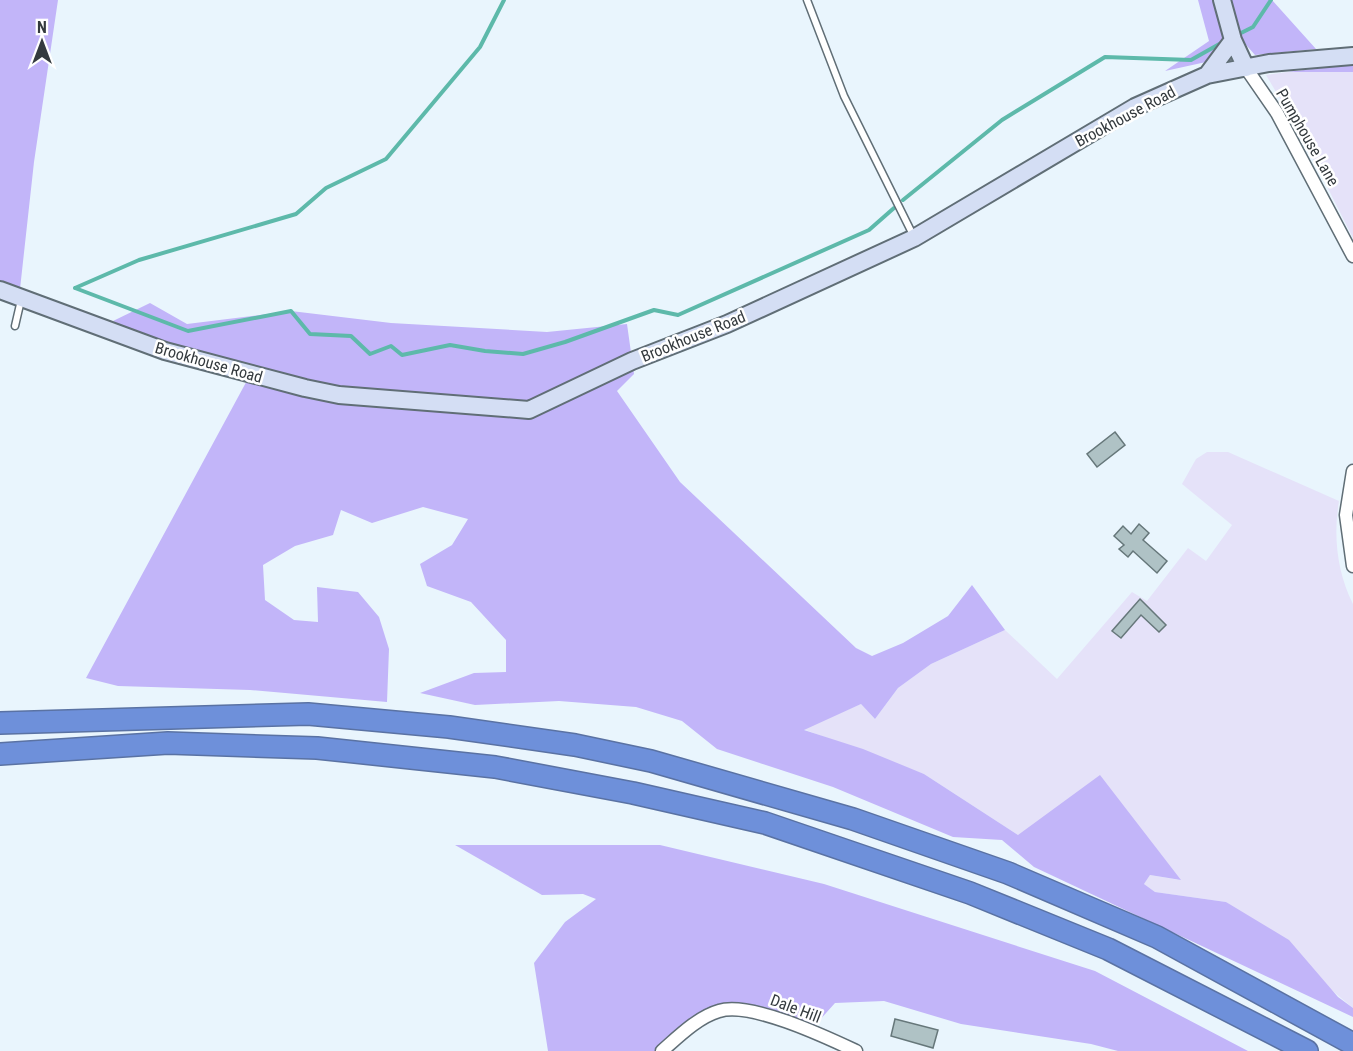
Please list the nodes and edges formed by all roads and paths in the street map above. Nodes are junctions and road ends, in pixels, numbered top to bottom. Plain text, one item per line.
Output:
1 (807, 0) edge
2 (1222, 0) edge
3 (1233, 40) junction
4 (1353, 56) edge
5 (1246, 68) junction
6 (1207, 75) junction
7 (914, 238) junction
8 (1353, 256) edge
9 (0, 290) edge
10 (22, 297) junction
11 (15, 326) dead end
12 (1352, 476) edge
13 (1353, 566) edge
14 (0, 723) edge
15 (0, 754) edge
16 (1353, 1044) edge
17 (662, 1051) edge
18 (856, 1051) edge
19 (1307, 1051) edge

1 - 7 lane
2 - 3 street
3 - 5 street
3 - 6 street
4 - 5 street, Brookhouse Road
5 - 6 street, Brookhouse Road
5 - 8 street, Pumphouse Lane
6 - 7 street, Brookhouse Road
7 - 10 street, Brookhouse Road
9 - 10 street, Brookhouse Road
10 - 11 lane
12 - 13 street
14 - 16 highway
15 - 19 highway
17 - 18 street, Dale Hill

